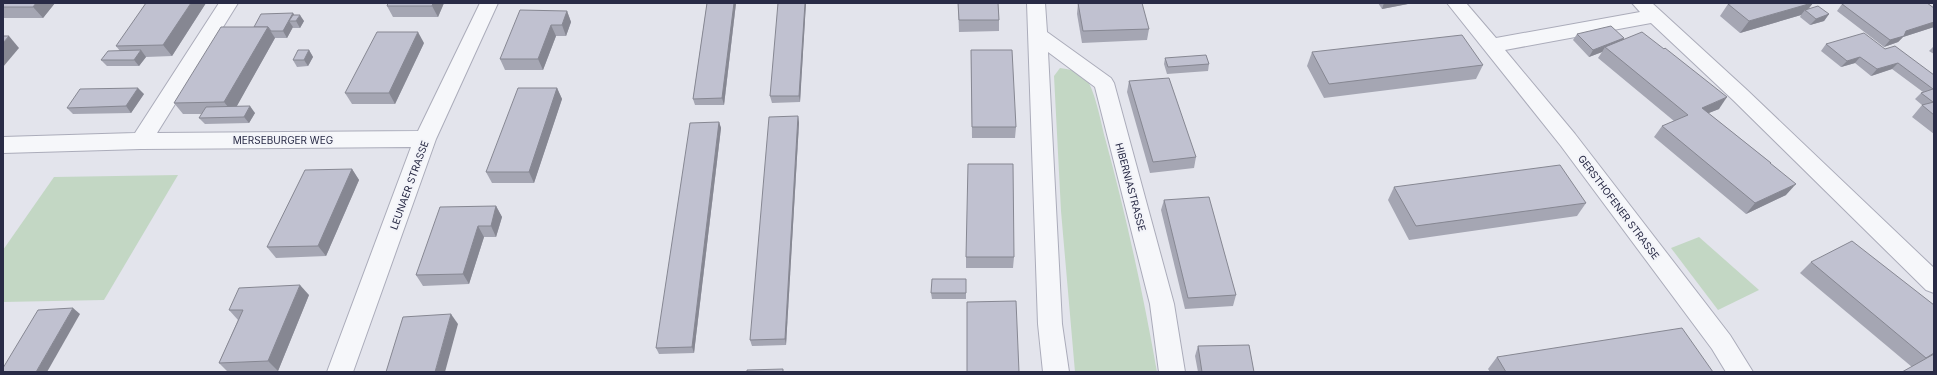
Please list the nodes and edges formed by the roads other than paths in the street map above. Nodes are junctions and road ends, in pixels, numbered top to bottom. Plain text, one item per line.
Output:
1 (229, 3) edge
2 (489, 3) edge
3 (1036, 3) edge
4 (1456, 3) edge
5 (1648, 9) edge
6 (1038, 35) junction
7 (1491, 46) junction
8 (425, 139) junction
9 (141, 141) junction
10 (3, 145) edge
11 (1934, 283) edge
12 (340, 372) edge
13 (1056, 372) edge
14 (1172, 372) edge
15 (1740, 372) edge

1 - 9 street
2 - 8 street, LEUNAER STRASSE
3 - 6 street
4 - 7 street, GERSTHOFENER STRASSE
5 - 7 street
5 - 11 street
6 - 13 street
6 - 14 street, HIBERNIASTRASSE
7 - 15 street, GERSTHOFENER STRASSE
8 - 9 street, MERSEBURGER WEG
8 - 12 street, LEUNAER STRASSE
9 - 10 street, MERSEBURGER WEG

